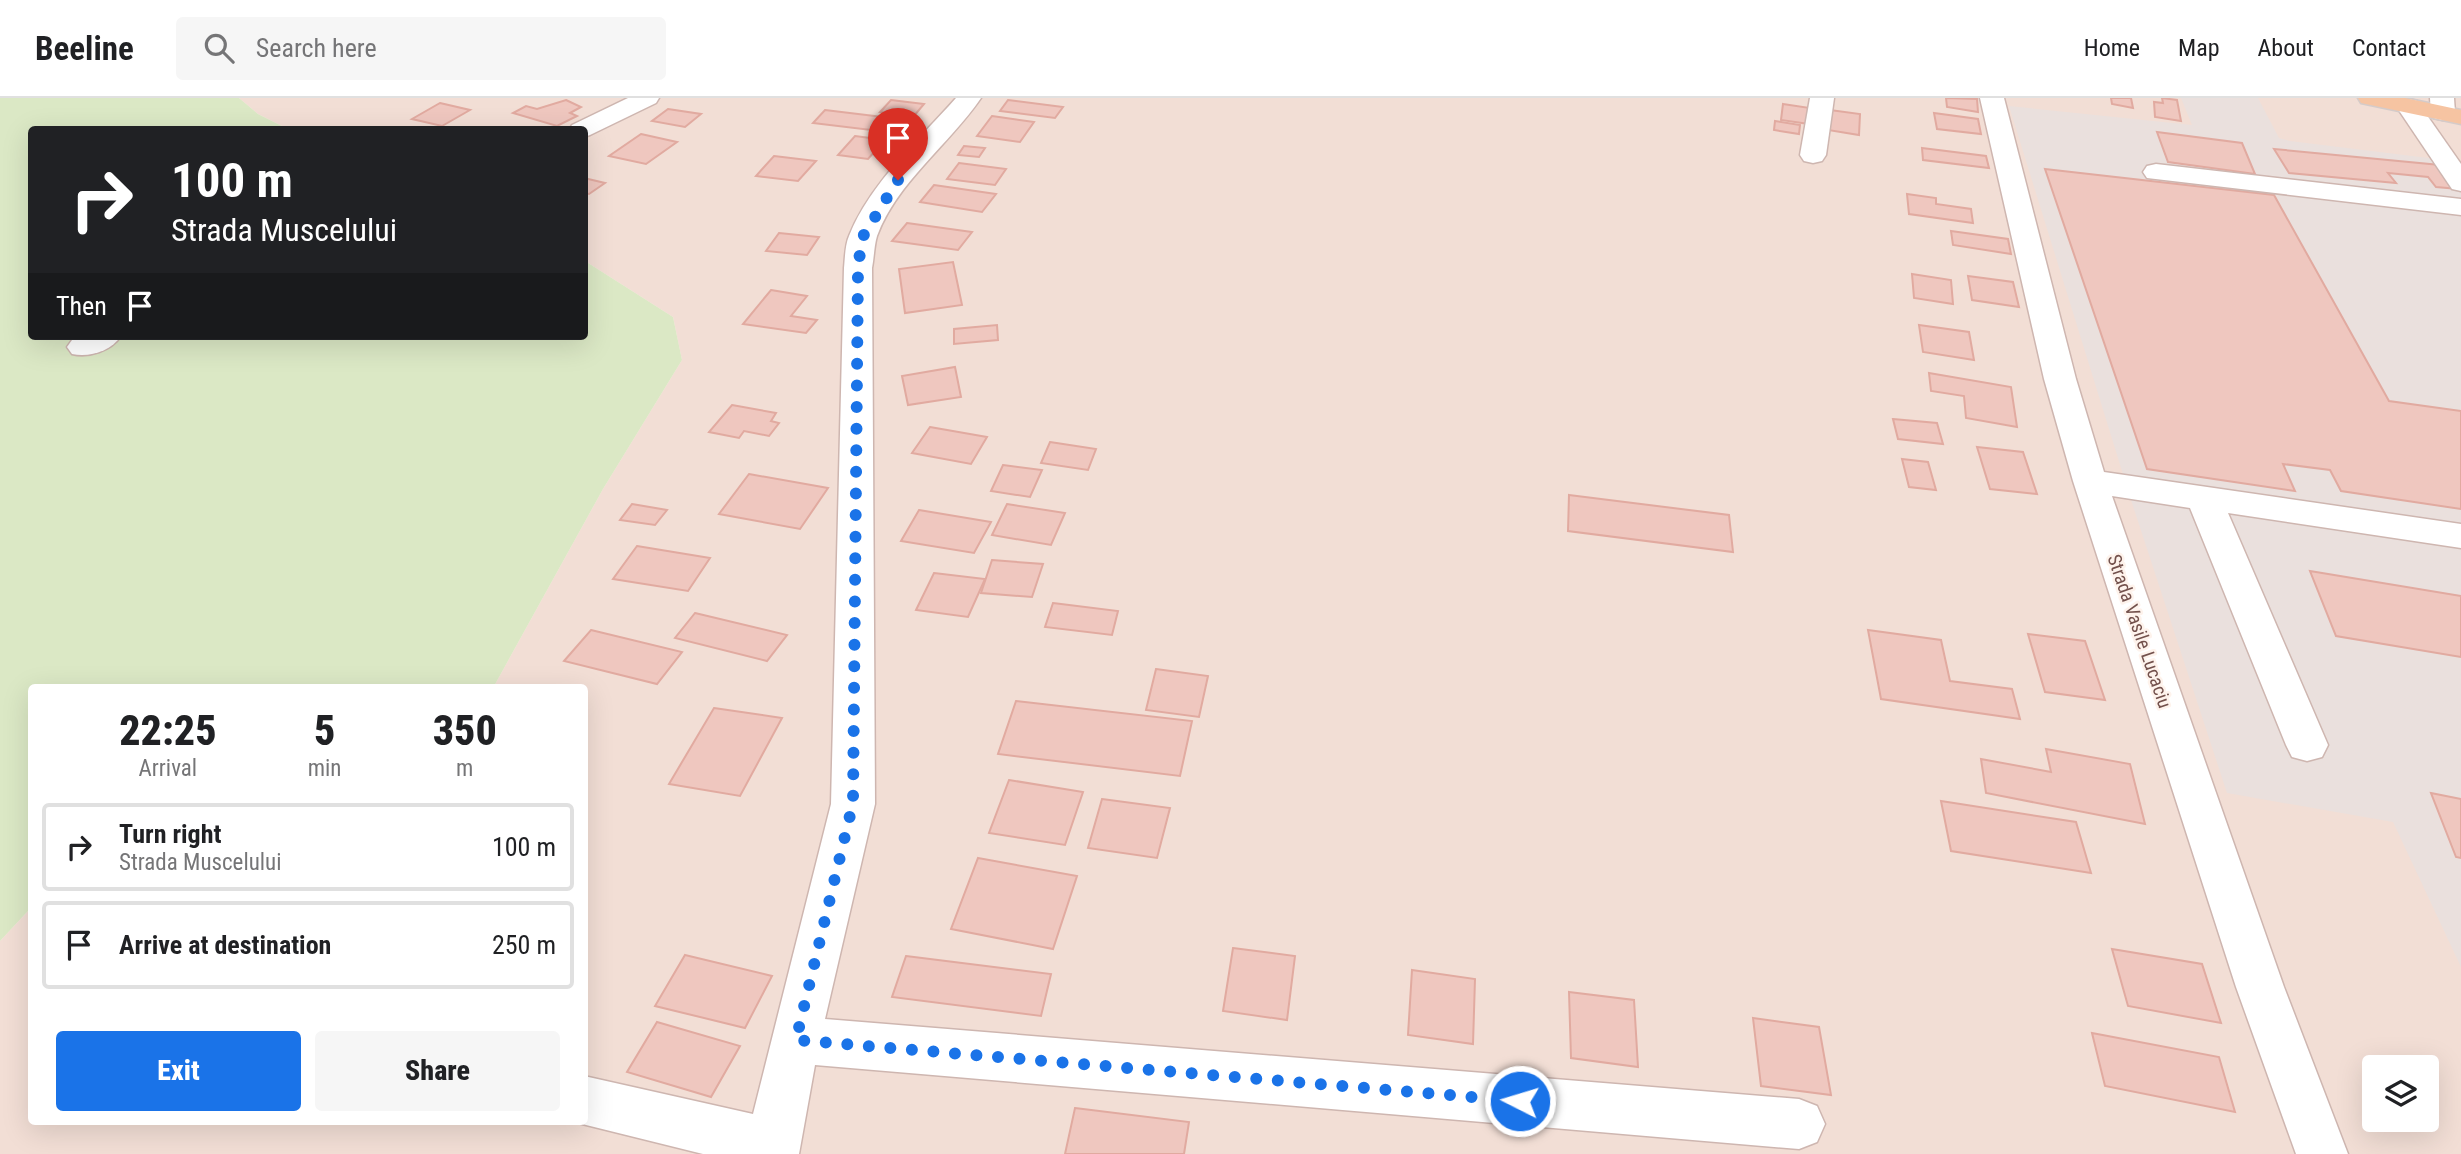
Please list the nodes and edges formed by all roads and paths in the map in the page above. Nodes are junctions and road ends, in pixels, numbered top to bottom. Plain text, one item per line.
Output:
1 (648, 98) edge
2 (969, 98) edge
3 (1822, 98) edge
4 (1992, 98) edge
5 (2370, 98) edge
6 (2408, 106) junction
7 (2449, 109) edge
8 (588, 127) edge
9 (1813, 155) dead end
10 (2155, 172) dead end
11 (2461, 183) edge
12 (2461, 207) edge
13 (2090, 481) junction
14 (2204, 498) junction
15 (2461, 536) edge
16 (2307, 745) dead end
17 (796, 1040) junction
18 (588, 1102) edge
19 (1799, 1124) dead end
20 (774, 1149) edge
21 (2322, 1154) edge

1 - 8 street
2 - 17 street
3 - 9 street
4 - 13 street, Strada Vasile Lucaciu
5 - 6 main road
6 - 7 main road
6 - 11 street
10 - 12 street
13 - 14 street
13 - 21 street, Strada Vasile Lucaciu
14 - 15 street
14 - 16 street
17 - 19 street
17 - 20 street
18 - 20 street

